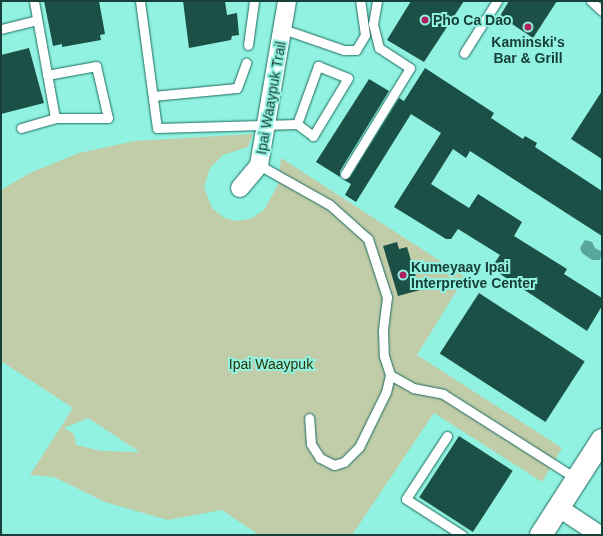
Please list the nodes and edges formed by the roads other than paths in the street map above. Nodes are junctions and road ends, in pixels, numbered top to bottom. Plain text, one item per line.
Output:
1 (34, 1) edge
2 (254, 1) edge
3 (287, 1) edge
4 (360, 1) edge
5 (377, 1) edge
6 (497, 1) edge
7 (591, 1) edge
8 (143, 2) edge
9 (602, 11) edge
10 (37, 20) junction
11 (1, 29) edge
12 (283, 29) junction
13 (248, 45) dead end
14 (464, 53) dead end
15 (246, 63) dead end
16 (47, 75) junction
17 (153, 96) junction
18 (55, 118) junction
19 (268, 124) junction
20 (297, 124) junction
21 (22, 128) dead end
22 (259, 165) junction
23 (345, 174) dead end
24 (240, 188) dead end
25 (390, 376) junction
26 (309, 418) dead end
27 (447, 436) dead end
28 (602, 440) edge
29 (577, 480) junction
30 (559, 508) junction
31 (462, 535) edge
32 (541, 535) edge
33 (600, 535) edge

1 - 10 lane
2 - 13 lane
3 - 12 street, Ipai Waaypuk Trail
4 - 12 lane
5 - 23 lane
6 - 14 lane
7 - 9 lane
8 - 17 lane
10 - 11 lane
10 - 16 lane
12 - 19 street, Ipai Waaypuk Trail
15 - 17 lane
16 - 18 lane
16 - 18 lane
17 - 19 lane
18 - 21 lane
19 - 20 lane
19 - 22 street, Ipai Waaypuk Trail
20 - 20 lane
22 - 24 street, Ipai Waaypuk Trail
22 - 25 lane
25 - 26 lane
25 - 29 lane
27 - 31 lane
28 - 29 street
29 - 30 street
30 - 32 street
30 - 33 street

